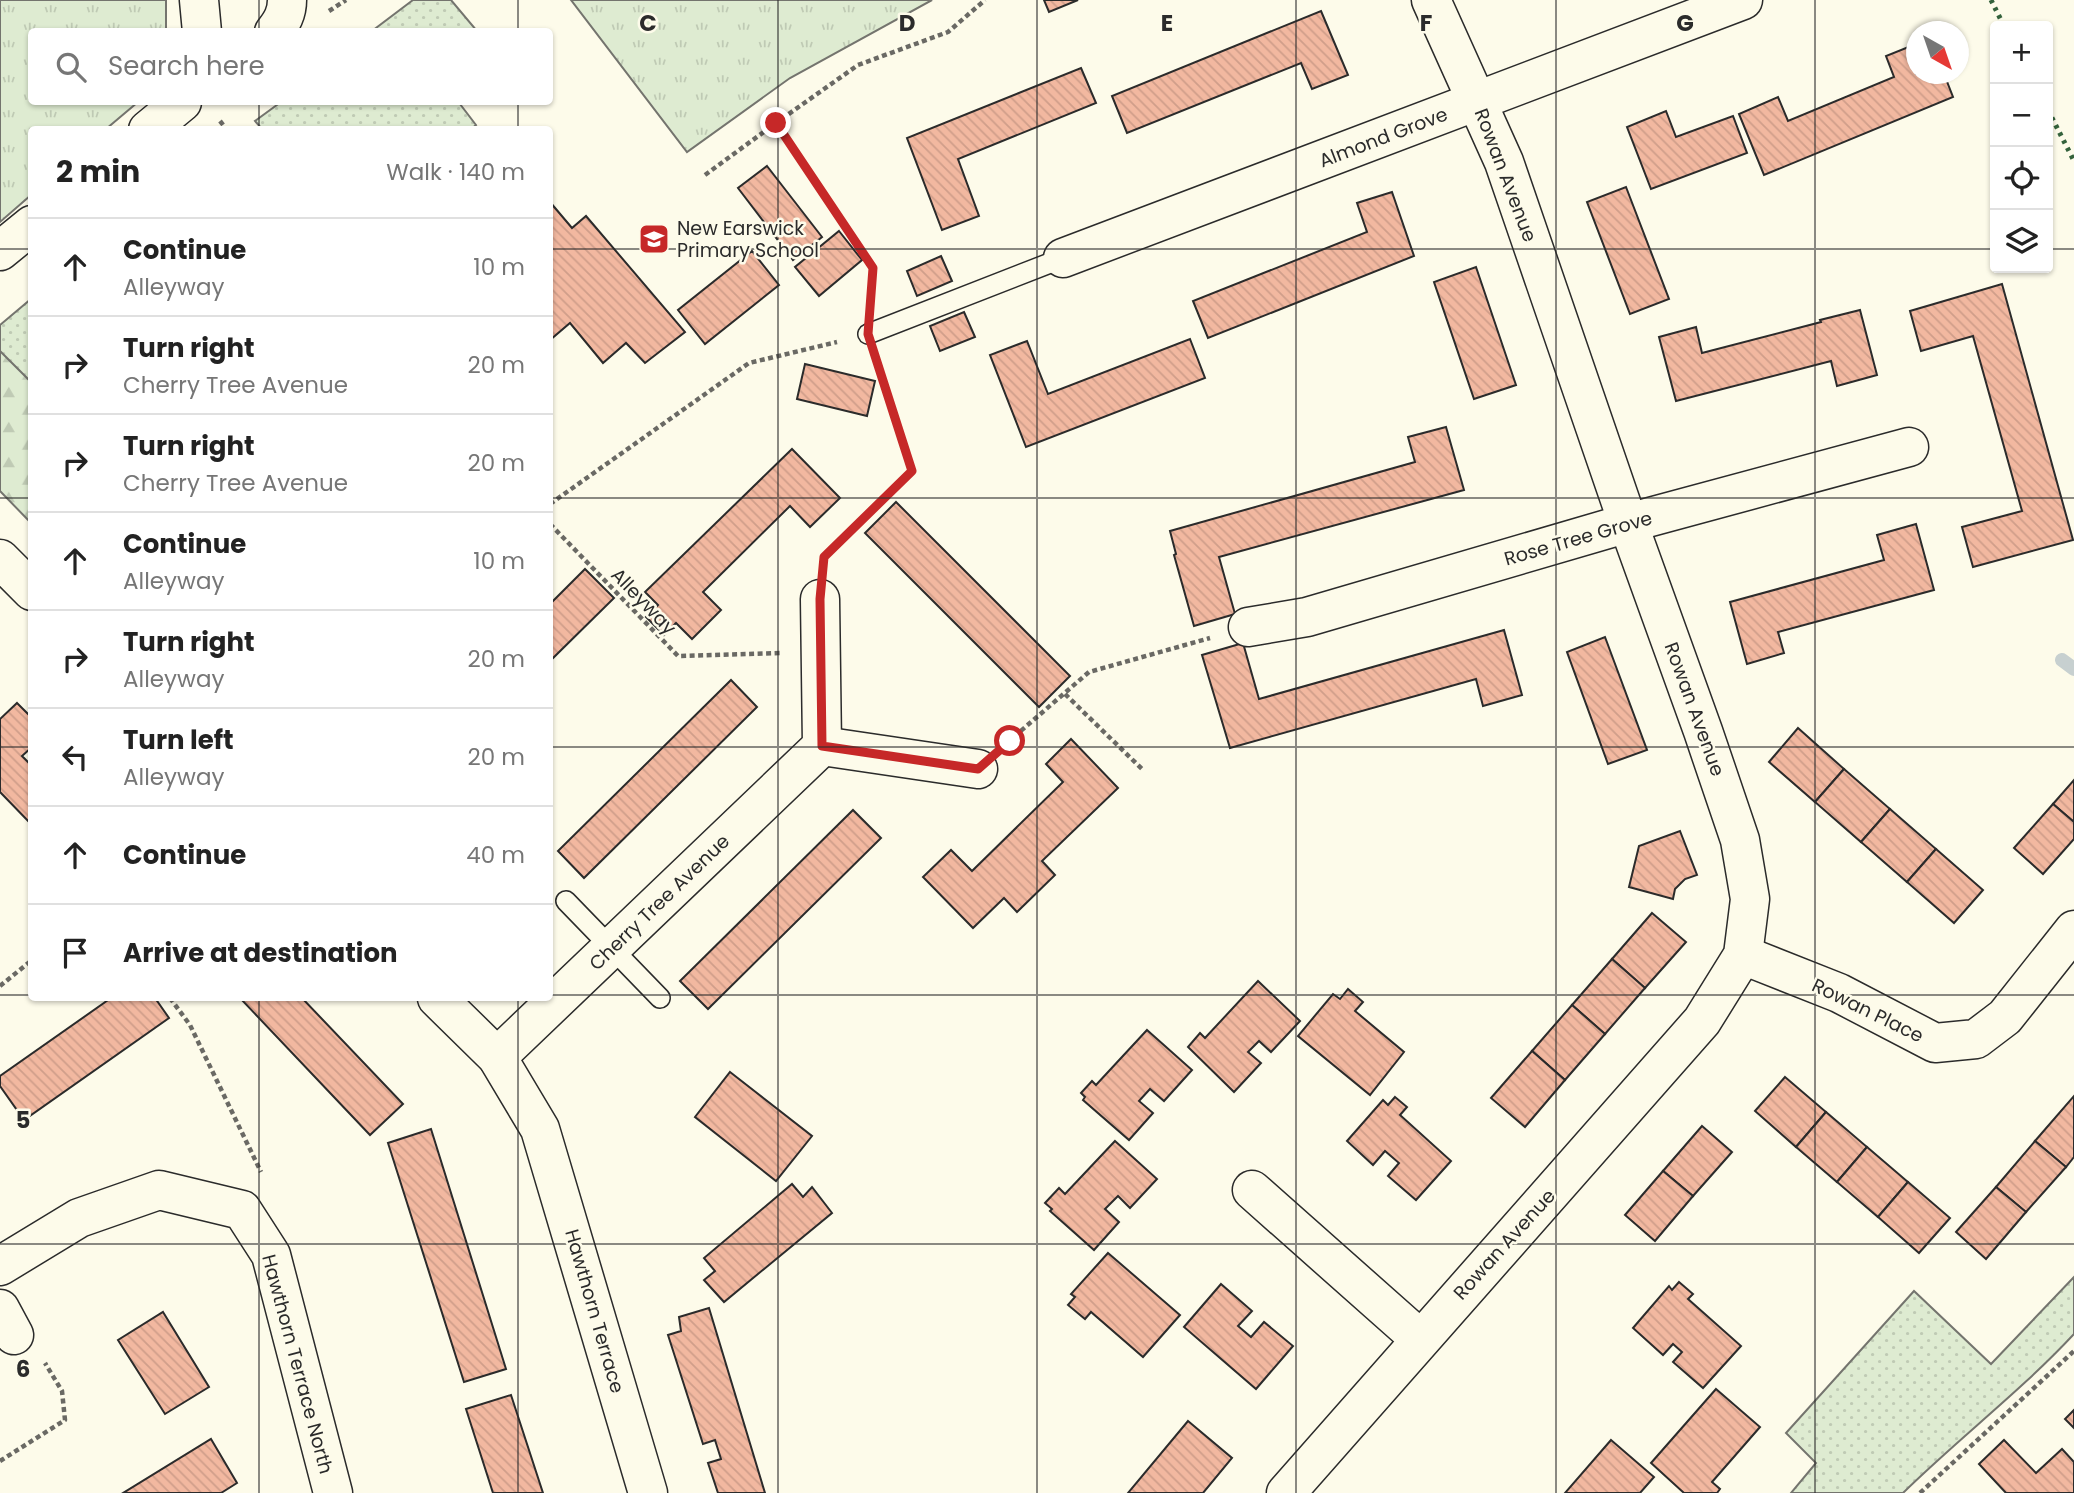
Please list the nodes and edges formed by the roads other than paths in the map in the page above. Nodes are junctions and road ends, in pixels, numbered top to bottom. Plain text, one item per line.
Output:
1 (199, 0) edge
2 (287, 0) edge
3 (1431, 0) edge
4 (1743, 0) edge
5 (202, 28) edge
6 (277, 28) edge
7 (1478, 101) junction
8 (178, 105) edge
9 (153, 126) edge
10 (28, 228) edge
11 (0, 251) edge
12 (1063, 258) joint
13 (868, 334) road end
14 (1909, 447) dead end
15 (1628, 523) junction
16 (0, 559) edge
17 (28, 587) edge
18 (820, 599) road end
19 (1248, 627) road end
20 (822, 746) junction
21 (978, 769) road end
22 (566, 901) dead end
23 (2074, 930) edge
24 (611, 948) junction
25 (1743, 955) junction
26 (660, 998) dead end
27 (440, 1001) edge
28 (497, 1058) junction
29 (1252, 1190) dead end
30 (0, 1266) edge
31 (1420, 1339) junction
32 (333, 1493) edge
33 (648, 1493) edge
34 (1286, 1493) edge

1 - 5 street
2 - 6 street
3 - 7 street, Rowan Avenue
4 - 7 street, Almond Grove
7 - 12 street, Almond Grove
7 - 15 street, Rowan Avenue
8 - 9 street
10 - 11 street
12 - 13 lane
14 - 15 street, Rose Tree Grove
15 - 19 street, Rose Tree Grove
15 - 25 street, Rowan Avenue
16 - 17 street
18 - 20 street
20 - 21 street
20 - 24 street, Cherry Tree Avenue
22 - 24 lane
23 - 25 street, Rowan Place
24 - 26 lane
24 - 28 street, Cherry Tree Avenue
25 - 31 street, Rowan Avenue
27 - 28 street, Hawthorn Terrace
28 - 33 street, Hawthorn Terrace
29 - 31 street
30 - 32 street, Hawthorn Terrace North
31 - 34 street, Rowan Avenue

